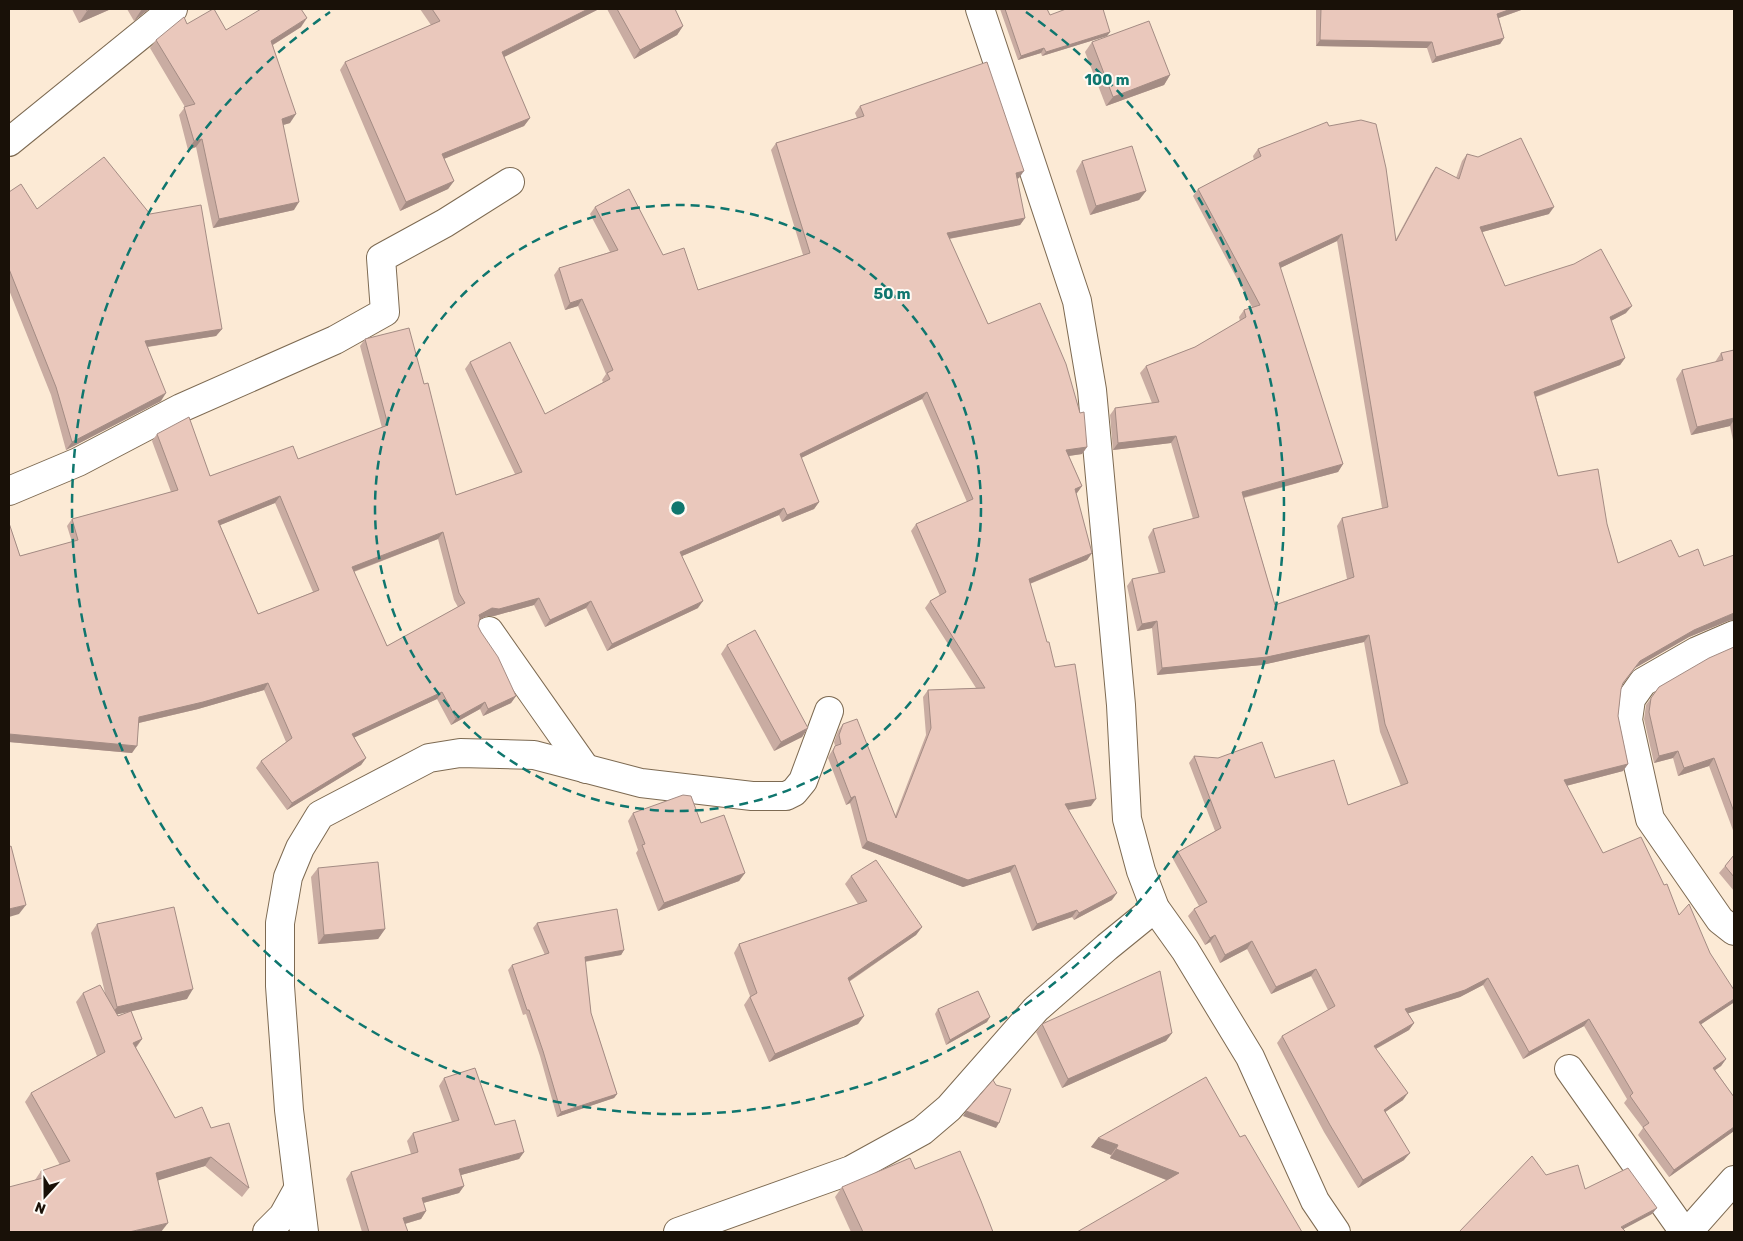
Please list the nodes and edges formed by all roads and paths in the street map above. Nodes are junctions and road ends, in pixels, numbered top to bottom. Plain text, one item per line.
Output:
1 (172, 9) edge
2 (980, 9) edge
3 (9, 142) edge
4 (510, 182) dead end
5 (9, 491) edge
6 (489, 631) dead end
7 (1734, 635) edge
8 (829, 711) dead end
9 (586, 769) junction
10 (1156, 908) junction
11 (1734, 931) edge
12 (1569, 1069) dead end
13 (1734, 1180) edge
14 (298, 1189) junction
15 (267, 1232) edge
16 (304, 1232) edge
17 (678, 1232) edge
18 (1336, 1232) edge
19 (1684, 1232) edge
20 (1688, 1232) edge

1 - 3 street
2 - 10 street
4 - 5 street
6 - 9 street
7 - 11 street
8 - 9 street
9 - 14 street
10 - 17 street
10 - 18 street
12 - 19 street
13 - 20 street
14 - 15 street
14 - 16 street

